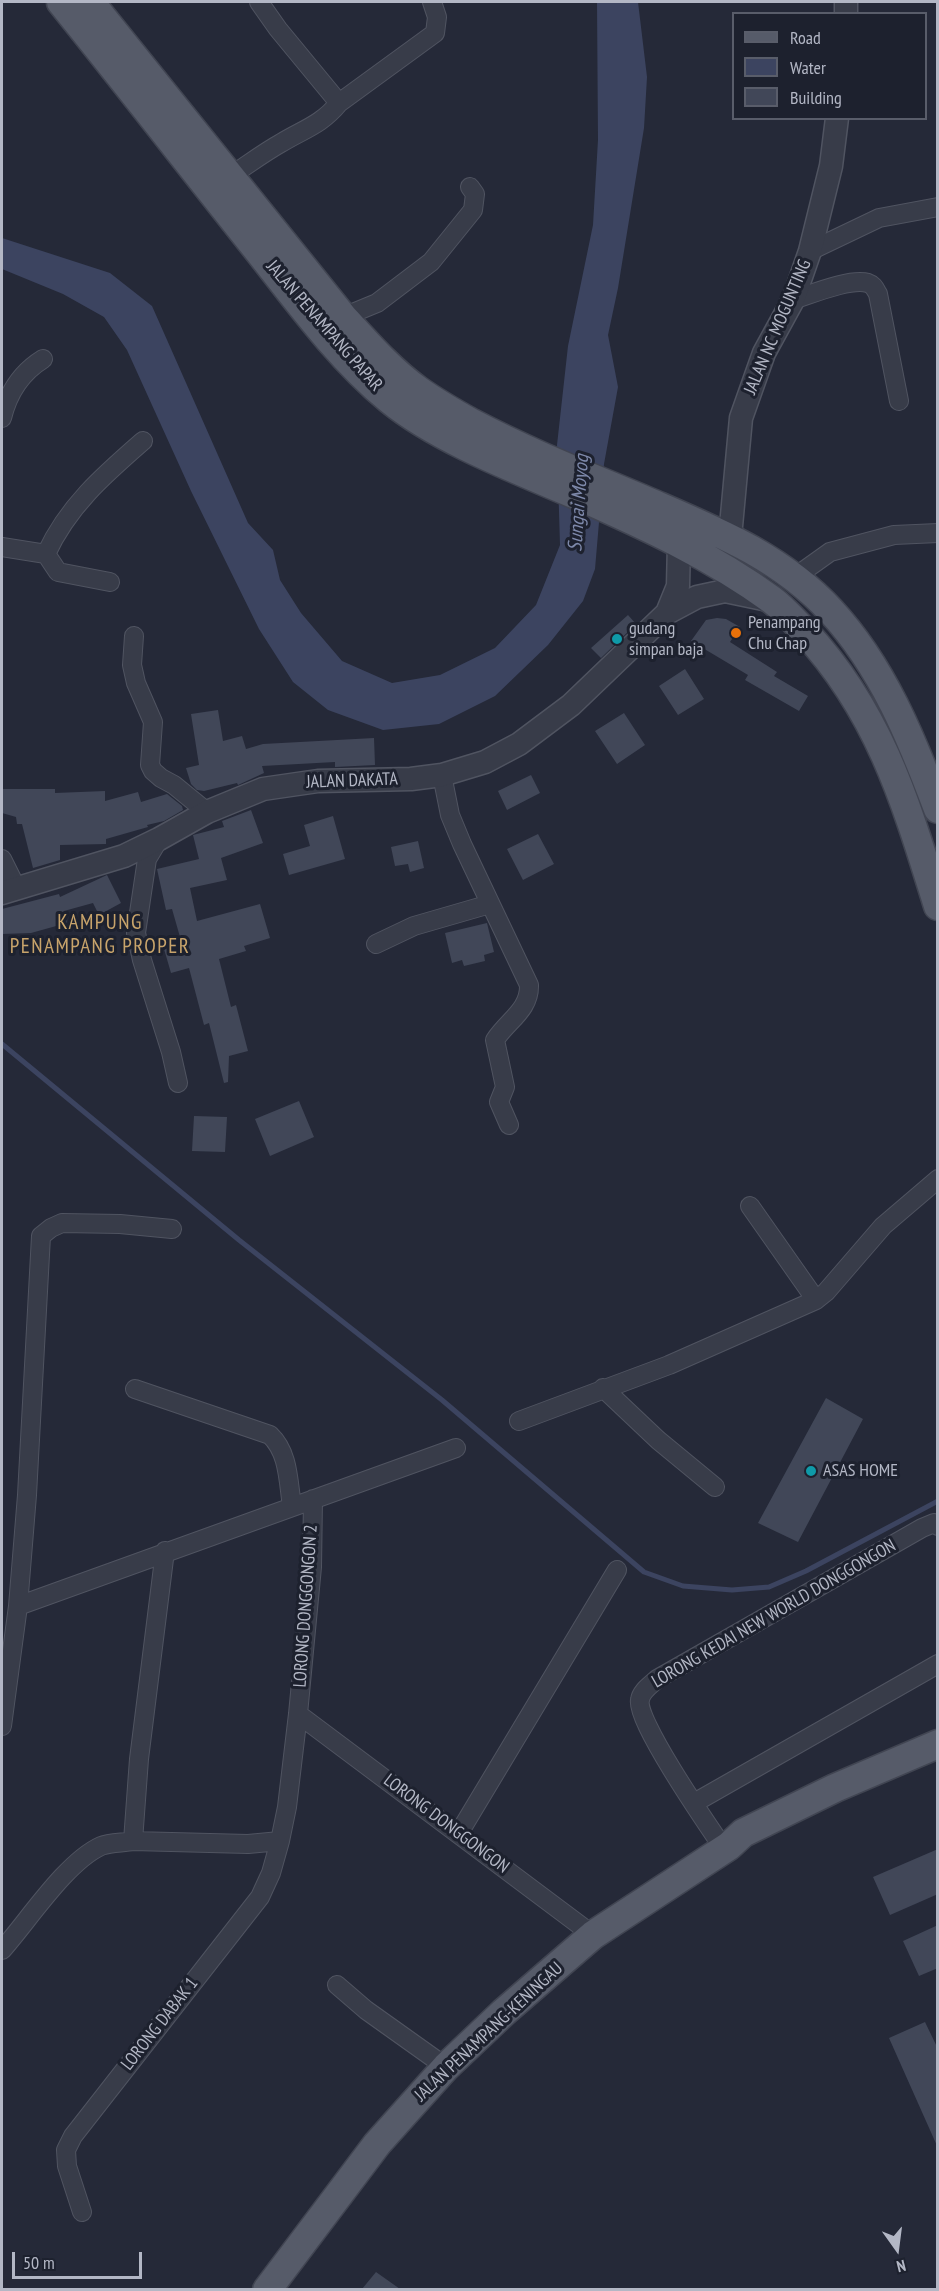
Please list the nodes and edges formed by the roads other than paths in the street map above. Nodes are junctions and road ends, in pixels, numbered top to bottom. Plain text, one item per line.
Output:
1 (61, 2) edge
2 (90, 2) edge
3 (259, 2) edge
4 (432, 2) edge
5 (339, 103) junction
6 (837, 120) edge
7 (229, 177) junction
8 (470, 187) dead end
9 (938, 207) edge
10 (810, 251) junction
11 (793, 300) junction
12 (343, 317) junction
13 (43, 360) dead end
14 (899, 401) dead end
15 (2, 418) edge
16 (143, 441) dead end
17 (529, 463) junction
18 (938, 533) edge
19 (730, 537) junction
20 (679, 543) junction
21 (2, 547) edge
22 (46, 554) junction
23 (795, 577) junction
24 (110, 582) dead end
25 (774, 602) junction
26 (667, 613) junction
27 (134, 636) dead end
28 (442, 776) junction
29 (938, 809) edge
30 (207, 812) junction
31 (159, 839) junction
32 (2, 859) edge
33 (9, 891) edge
34 (490, 904) junction
35 (938, 906) edge
36 (376, 944) dead end
37 (178, 1083) dead end
38 (509, 1125) dead end
39 (938, 1179) edge
40 (750, 1206) dead end
41 (172, 1228) dead end
42 (816, 1300) junction
43 (603, 1388) junction
44 (135, 1389) dead end
45 (519, 1421) dead end
46 (456, 1448) dead end
47 (715, 1487) dead end
48 (313, 1499) junction
49 (292, 1506) junction
50 (938, 1526) edge
51 (165, 1551) junction
52 (617, 1570) dead end
53 (18, 1606) junction
54 (938, 1664) edge
55 (298, 1714) junction
56 (2, 1726) edge
57 (938, 1744) edge
58 (938, 1762) edge
59 (694, 1803) junction
60 (459, 1833) junction
61 (134, 1841) junction
62 (280, 1841) junction
63 (727, 1847) junction
64 (593, 1935) junction
65 (2, 1950) edge
66 (337, 1985) dead end
67 (446, 2067) junction
68 (82, 2212) dead end
69 (267, 2289) edge

1 - 17 main road, JALAN PENAMPANG PAPAR
2 - 7 main road, JALAN PENAMPANG PAPAR
3 - 5 street
4 - 5 street
5 - 7 street
6 - 10 street, JALAN NC MOGUNTING
7 - 12 main road, JALAN PENAMPANG PAPAR
8 - 12 street
9 - 10 street
10 - 11 street, JALAN NC MOGUNTING
11 - 14 street
11 - 19 street, JALAN NC MOGUNTING
12 - 17 main road, JALAN PENAMPANG PAPAR
13 - 15 street
16 - 22 street
17 - 19 main road, JALAN PENAMPANG PAPAR
17 - 20 main road, JALAN PENAMPANG PAPAR
18 - 23 street
19 - 23 main road, JALAN PENAMPANG PAPAR
20 - 25 main road, JALAN PENAMPANG PAPAR
20 - 26 street, JALAN DAKATA
21 - 22 street
22 - 24 street
23 - 29 main road, JALAN PENAMPANG PAPAR
25 - 26 street, JALAN DAKATA
25 - 35 main road, JALAN PENAMPANG PAPAR
26 - 28 street, JALAN DAKATA
27 - 30 street
28 - 30 street, JALAN DAKATA
28 - 34 street
30 - 31 street, JALAN DAKATA
31 - 33 street, JALAN DAKATA
31 - 37 street
32 - 33 street
34 - 36 street
34 - 38 street
39 - 42 street
40 - 42 street
41 - 53 street
42 - 43 street
43 - 45 street
43 - 47 street
44 - 49 street
46 - 48 street
48 - 49 street
48 - 55 street, LORONG DONGGONGON 2
49 - 51 street
50 - 59 street, LORONG KEDAI NEW WORLD DONGGONGON
51 - 53 street
51 - 61 street
52 - 60 street
53 - 56 street
54 - 59 street
55 - 60 street, LORONG DONGGONGON
55 - 62 street, LORONG DONGGONGON 2
57 - 63 main road, JALAN PENAMPANG-KENINGAU
58 - 63 main road, JALAN PENAMPANG-KENINGAU
59 - 63 street, LORONG KEDAI NEW WORLD DONGGONGON
60 - 64 street, LORONG DONGGONGON
61 - 62 street
61 - 65 street
62 - 68 street, LORONG DABAK 1
63 - 64 main road, JALAN PENAMPANG-KENINGAU
64 - 67 main road, JALAN PENAMPANG-KENINGAU
66 - 67 street
67 - 69 main road, JALAN PENAMPANG-KENINGAU

